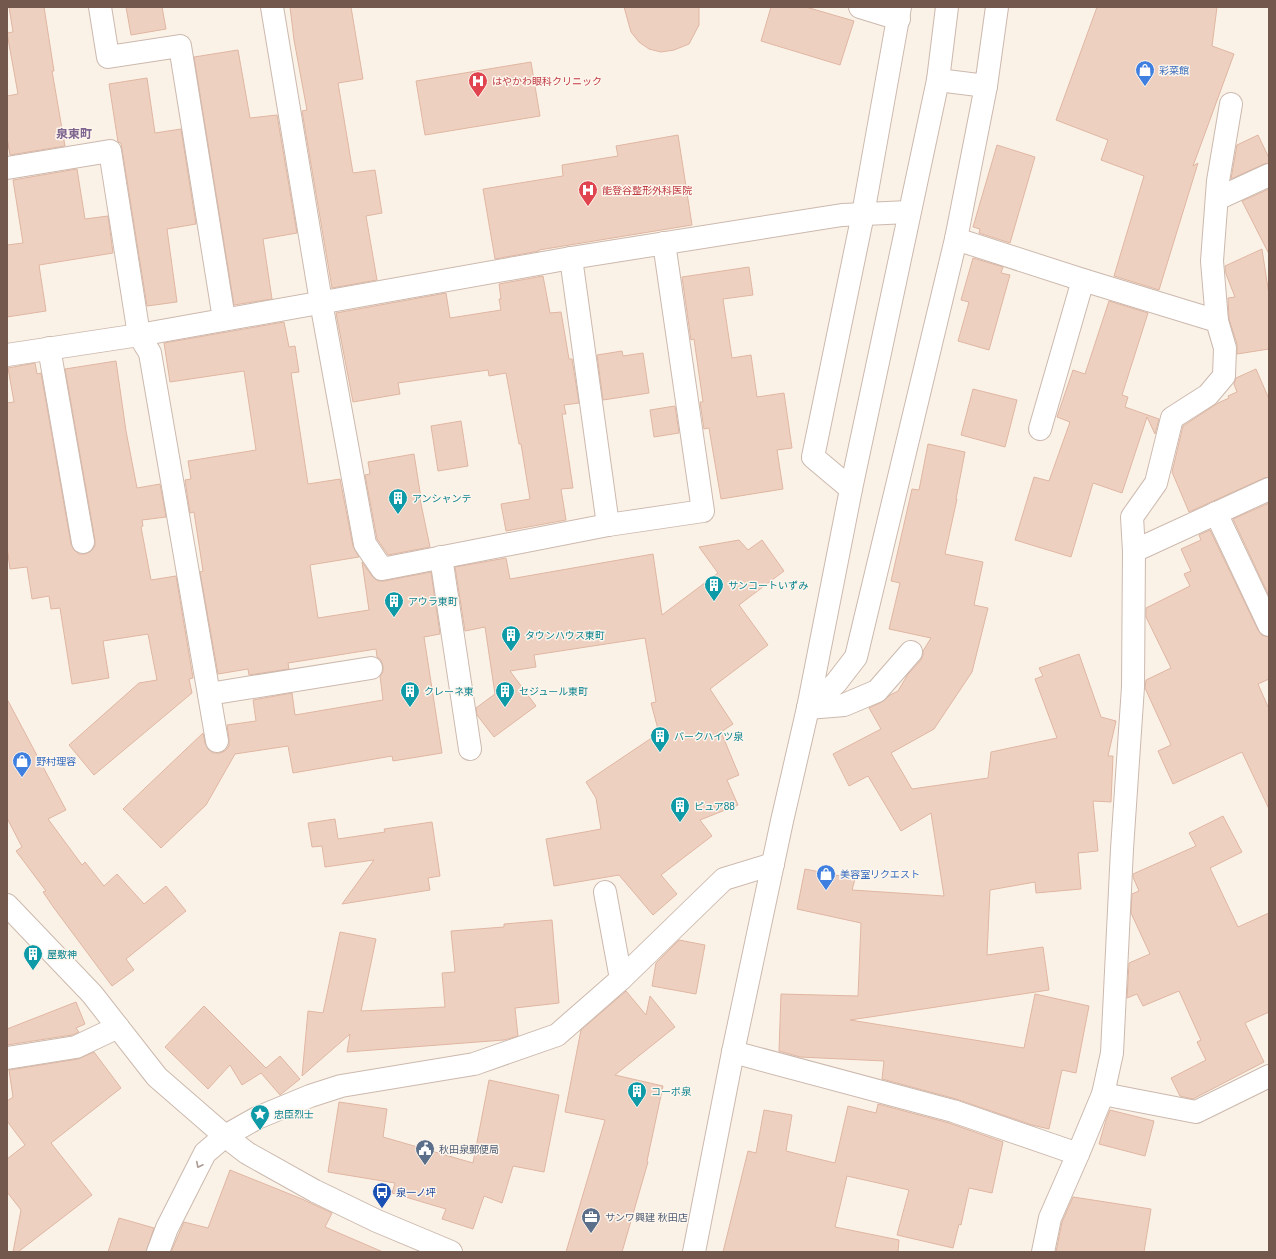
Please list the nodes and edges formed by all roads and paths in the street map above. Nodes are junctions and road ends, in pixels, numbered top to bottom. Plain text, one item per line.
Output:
1 (100, 7) edge
2 (272, 7) edge
3 (860, 7) edge
4 (947, 7) edge
5 (997, 7) edge
6 (900, 13) edge
7 (938, 80) junction
8 (986, 86) junction
9 (1232, 104) dead end
10 (7, 168) edge
11 (1269, 175) edge
12 (1217, 199) junction
13 (909, 212) junction
14 (863, 214) junction
15 (956, 239) junction
16 (664, 243) junction
17 (571, 258) junction
18 (1082, 280) junction
19 (321, 302) junction
20 (224, 319) junction
21 (1217, 321) junction
22 (138, 335) junction
23 (49, 348) junction
24 (7, 355) edge
25 (1040, 429) dead end
26 (851, 489) junction
27 (1269, 489) edge
28 (1216, 513) junction
29 (608, 524) junction
30 (83, 542) dead end
31 (1134, 551) junction
32 (442, 557) junction
33 (1269, 625) edge
34 (911, 652) dead end
35 (371, 668) dead end
36 (209, 694) junction
37 (808, 708) junction
38 (217, 741) dead end
39 (470, 749) dead end
40 (773, 864) junction
41 (606, 892) dead end
42 (7, 905) edge
43 (621, 979) junction
44 (118, 1027) junction
45 (733, 1052) junction
46 (7, 1058) edge
47 (1269, 1076) edge
48 (1103, 1094) junction
49 (225, 1136) junction
50 (1078, 1154) junction
51 (430, 1248) edge
52 (158, 1252) edge
53 (451, 1252) edge
54 (694, 1252) edge
55 (1043, 1252) edge

1 - 20 street
2 - 19 street
3 - 6 street
4 - 7 street
5 - 8 street
6 - 14 street
7 - 8 street
7 - 13 street
8 - 15 street
9 - 12 street
10 - 22 street
11 - 12 street
12 - 21 street
13 - 14 street
13 - 26 street
14 - 16 street
14 - 26 street
15 - 18 street
15 - 37 street
16 - 17 street
16 - 29 street
17 - 19 street
17 - 29 street
18 - 21 street
18 - 25 street
19 - 20 street
19 - 32 street
20 - 22 street
21 - 31 street
22 - 23 street
22 - 36 street
23 - 24 street
23 - 30 street
26 - 37 street
27 - 28 street
28 - 31 street
28 - 33 street
29 - 32 street
31 - 48 street
32 - 39 street
34 - 37 street
35 - 36 street
36 - 38 street
37 - 40 street
40 - 43 street
40 - 45 street
41 - 43 street
42 - 44 street
43 - 49 street
44 - 46 street
44 - 49 street
45 - 50 street
45 - 54 street
47 - 48 street
48 - 50 street
49 - 51 street
49 -> 52 street
50 - 55 street
51 - 53 street

